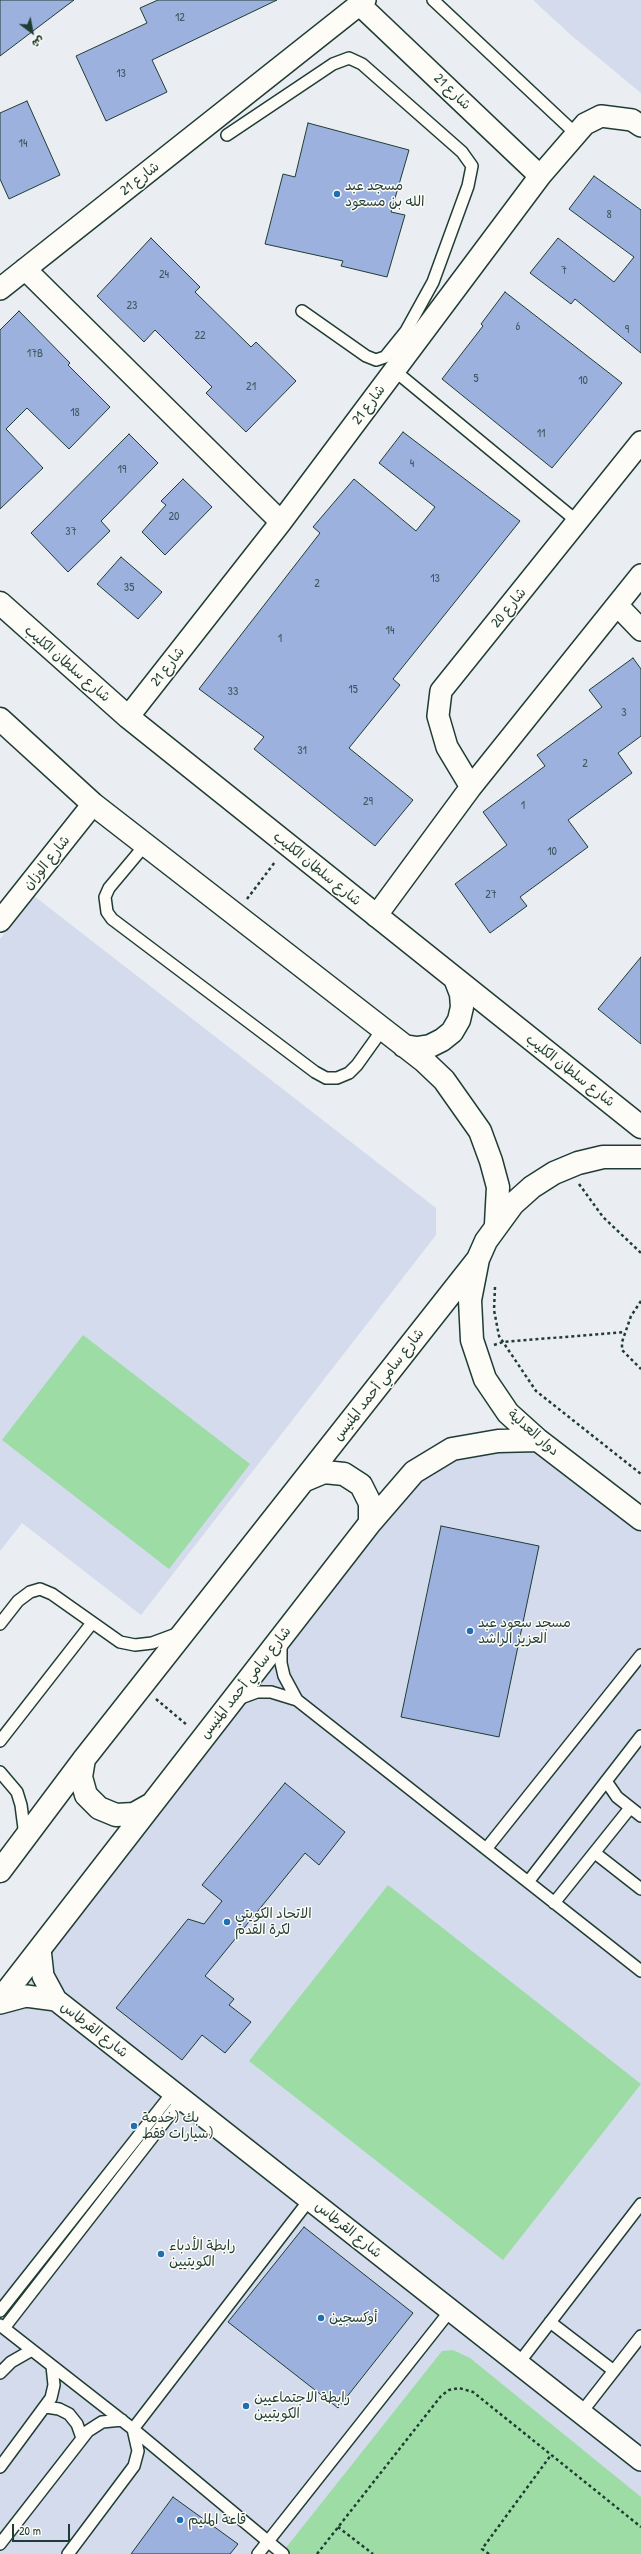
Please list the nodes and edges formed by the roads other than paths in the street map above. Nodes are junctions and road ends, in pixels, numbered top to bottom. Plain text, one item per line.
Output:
1 (433, 0) edge
2 (362, 2) edge
3 (641, 126) edge
4 (576, 134) junction
5 (226, 135) dead end
6 (540, 176) junction
7 (25, 269) junction
8 (0, 289) edge
9 (302, 311) dead end
10 (427, 314) junction
11 (395, 371) junction
12 (641, 442) edge
13 (281, 522) junction
14 (578, 522) junction
15 (641, 575) edge
16 (0, 603) edge
17 (617, 605) junction
18 (641, 630) edge
19 (128, 717) junction
20 (0, 720) edge
21 (471, 787) junction
22 (93, 804) junction
23 (145, 844) junction
24 (376, 916) junction
25 (0, 921) edge
26 (456, 981) junction
27 (382, 1030) junction
28 (404, 1046) junction
29 (641, 1127) edge
30 (641, 1157) edge
31 (496, 1224) junction
32 (478, 1259) junction
33 (538, 1440) junction
34 (305, 1480) junction
35 (641, 1519) edge
36 (370, 1524) junction
37 (92, 1623) junction
38 (0, 1624) edge
39 (186, 1631) junction
40 (282, 1636) junction
41 (641, 1655) edge
42 (297, 1700) junction
43 (232, 1702) junction
44 (641, 1736) edge
45 (0, 1741) edge
46 (84, 1759) junction
47 (0, 1772) edge
48 (606, 1781) junction
49 (150, 1805) junction
50 (630, 1808) junction
51 (641, 1816) edge
52 (26, 1839) junction
53 (486, 1849) junction
54 (595, 1853) junction
55 (0, 1871) edge
56 (528, 1882) junction
57 (641, 1889) edge
58 (554, 1903) junction
59 (40, 1949) junction
60 (641, 1971) edge
61 (56, 2000) junction
62 (0, 2001) edge
63 (178, 2095) junction
64 (310, 2199) junction
65 (641, 2204) edge
66 (0, 2311) edge
67 (450, 2311) junction
68 (550, 2322) junction
69 (2, 2327) edge
70 (641, 2336) edge
71 (32, 2350) junction
72 (518, 2364) junction
73 (52, 2366) junction
74 (614, 2371) junction
75 (0, 2373) edge
76 (46, 2407) junction
77 (581, 2413) junction
78 (122, 2420) junction
79 (133, 2429) junction
80 (82, 2438) junction
81 (641, 2460) edge
82 (0, 2466) edge
83 (267, 2542) junction
84 (0, 2544) edge
85 (68, 2554) edge
86 (258, 2554) edge
87 (283, 2554) edge

1 - 4 lane
2 - 6 street, شارع 21
2 - 7 street, شارع 21
3 - 4 street
4 - 6 street
5 - 10 lane
6 - 10 street, شارع 21
7 - 8 street, شارع 21
7 - 13 street
9 - 10 lane
10 - 11 street, شارع 21
11 - 13 street, شارع 21
11 - 14 lane
12 - 14 street, شارع 20
13 - 19 street, شارع 21
14 - 21 street, شارع 20
15 - 17 street
16 - 19 main road, شارع سلطان الكليب
17 - 18 street
17 - 21 street
19 - 24 main road, شارع سلطان الكليب
20 - 22 main road
21 - 24 street
22 - 23 main road
22 - 25 street, شارع الوزان
23 - 27 main road
23 - 27 lane
24 - 26 main road, شارع سلطان الكليب
26 - 28 main road
26 - 29 main road, شارع سلطان الكليب
27 - 28 main road
28 - 31 main road
30 - 31 main road, دوار العدلية
31 - 32 main road, دوار العدلية
32 - 33 main road, دوار العدلية
32 - 34 main road, شارع سامي أحمد المنيس
33 - 35 main road, دوار العدلية
33 - 36 main road, شارع سامي أحمد المنيس
34 - 36 main road
34 - 39 main road, شارع سامي أحمد المنيس
36 - 40 main road, شارع سامي أحمد المنيس
37 - 38 lane
37 - 39 lane
37 - 45 lane
39 - 46 main road, شارع سامي أحمد المنيس
40 - 42 lane
40 - 43 main road, شارع سامي أحمد المنيس
41 - 53 lane
42 - 43 lane
42 - 53 lane
43 - 49 main road, شارع سامي أحمد المنيس
44 - 48 lane
46 - 49 main road
46 - 52 main road, شارع سامي أحمد المنيس
47 - 52 lane
48 - 50 lane
48 - 56 lane
49 - 59 main road, شارع سامي أحمد المنيس
50 - 51 lane
50 - 54 lane
52 - 55 main road, شارع سامي أحمد المنيس
53 - 56 lane
54 - 57 lane
54 - 58 lane
56 - 58 lane
58 - 60 lane
59 - 61 street, شارع القرطاس
59 - 62 main road, شارع سامي أحمد المنيس
61 - 62 street, شارع القرطاس
61 - 63 street, شارع القرطاس
63 - 64 street, شارع القرطاس
63 - 66 lane
63 - 69 lane
64 - 67 street, شارع القرطاس
64 - 79 lane
65 - 68 lane
67 - 72 street, شارع القرطاس
67 - 83 lane
68 - 72 lane
68 - 74 lane
69 - 71 lane
70 - 74 lane
71 - 73 lane
71 - 75 lane
72 - 77 street, شارع القرطاس
73 - 76 lane
73 - 78 lane
74 - 77 lane
76 - 80 lane
76 - 82 lane
77 - 81 street, شارع القرطاس
78 - 79 lane
78 - 80 lane
79 - 83 lane
79 - 85 lane
80 - 84 lane
83 - 86 lane
83 - 87 lane

